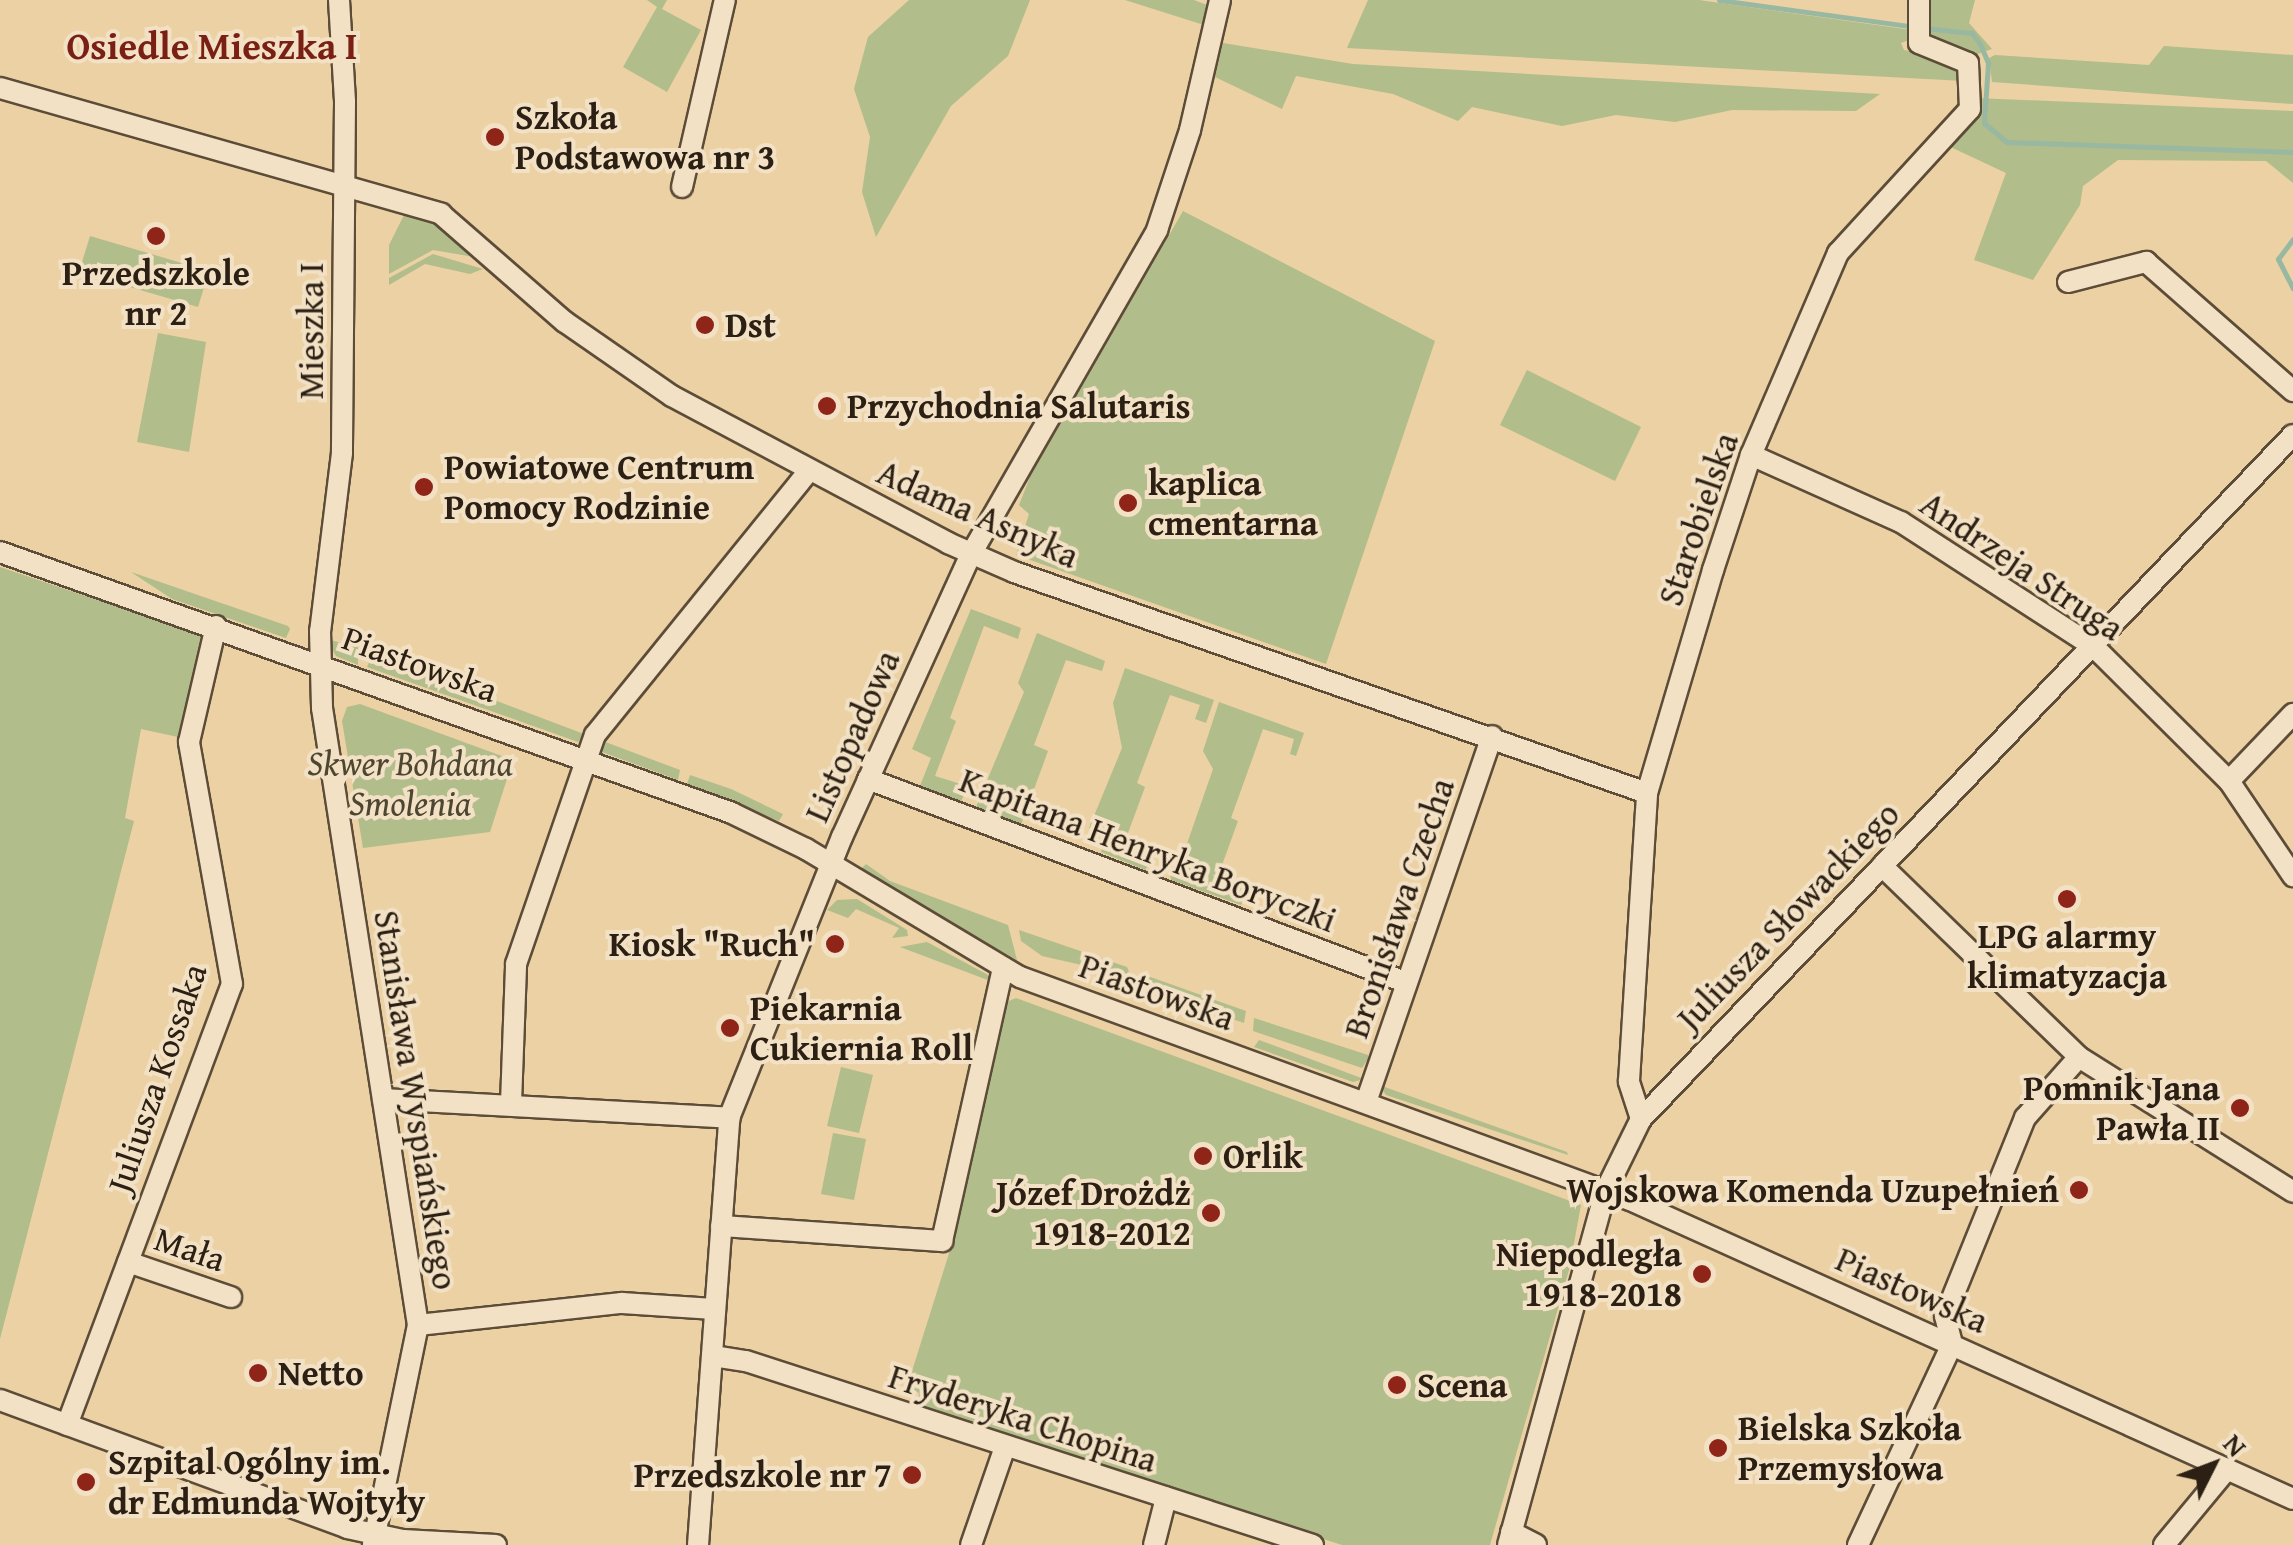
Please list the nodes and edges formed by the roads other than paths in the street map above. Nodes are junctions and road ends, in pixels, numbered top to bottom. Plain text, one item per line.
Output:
1 (339, 0) edge
2 (725, 0) edge
3 (1220, 0) edge
4 (1918, 17) edge
5 (0, 88) edge
6 (342, 185) junction
7 (682, 187) dead end
8 (2068, 282) dead end
9 (2293, 392) edge
10 (2293, 435) edge
11 (1751, 455) junction
12 (809, 472) junction
13 (0, 552) edge
14 (971, 554) junction
15 (216, 626) junction
16 (2093, 646) junction
17 (319, 662) junction
18 (2293, 714) edge
19 (1492, 736) junction
20 (585, 758) junction
21 (868, 779) junction
22 (2229, 781) junction
23 (1647, 793) junction
24 (831, 864) junction
25 (1882, 866) junction
26 (2293, 876) edge
27 (1003, 968) junction
28 (1405, 982) junction
29 (2079, 1057) junction
30 (383, 1100) junction
31 (1366, 1102) junction
32 (511, 1104) junction
33 (729, 1118) junction
34 (1640, 1119) junction
35 (1606, 1190) junction
36 (2293, 1192) edge
37 (721, 1226) junction
38 (128, 1262) junction
39 (231, 1297) dead end
40 (714, 1309) junction
41 (418, 1325) junction
42 (1952, 1344) junction
43 (713, 1356) junction
44 (0, 1400) edge
45 (68, 1426) junction
46 (1004, 1447) junction
47 (2228, 1469) junction
48 (1166, 1498) junction
49 (2293, 1499) edge
50 (1511, 1530) edge
51 (374, 1540) edge
52 (496, 1545) edge
53 (698, 1545) edge
54 (971, 1545) edge
55 (1154, 1545) edge
56 (1312, 1545) edge
57 (1536, 1545) edge
58 (1858, 1545) edge
59 (2164, 1545) edge

1 - 6 street, Mieszka I
2 - 7 street
3 - 14 street, Listopadowa
4 - 11 street, Starobielska
5 - 6 street, Adama Asnyka
6 - 12 street, Adama Asnyka
6 - 17 street, Mieszka I
8 - 9 street
10 - 16 street, Juliusza Słowackiego
11 - 16 street, Andrzeja Struga
11 - 23 street, Starobielska
12 - 14 street, Adama Asnyka
12 - 20 street
13 - 15 street, Piastowska
14 - 19 street, Adama Asnyka
14 - 21 street, Listopadowa
15 - 17 street, Piastowska
15 - 38 street, Juliusza Kossaka
16 - 22 street, Andrzeja Struga
16 - 25 street, Juliusza Słowackiego
17 - 20 street, Piastowska
17 - 30 street, Stanisława Wyspiańskiego
18 - 22 street
19 - 23 street, Adama Asnyka
19 - 28 street, Bronisława Czecha
20 - 24 street, Piastowska
20 - 32 street
21 - 24 street, Listopadowa
21 - 28 street, Kapitana Henryka Boryczki
22 - 26 street, Andrzeja Struga
23 - 34 street, Starobielska
24 - 27 street, Piastowska
24 - 33 street, Listopadowa
25 - 29 street
25 - 34 street, Juliusza Słowackiego
27 - 31 street, Piastowska
27 - 37 street
28 - 31 street, Bronisława Czecha
29 - 36 street
29 - 42 street
30 - 32 street
30 - 41 street, Stanisława Wyspiańskiego
31 - 35 street, Piastowska
32 - 33 street
33 - 37 street, Listopadowa
34 - 35 street, Juliusza Słowackiego
35 - 42 street, Piastowska
35 - 50 street, Juliusza Słowackiego
37 - 40 street, Listopadowa
38 - 39 street, Mała
38 - 45 street, Juliusza Kossaka
40 - 41 street
40 - 43 street, Listopadowa
41 - 51 street, Stanisława Wyspiańskiego
42 - 47 street, Piastowska
42 - 58 street
43 - 46 street, Fryderyka Chopina
43 - 53 street, Listopadowa
44 - 45 street
45 - 51 street
46 - 48 street, Fryderyka Chopina
46 - 54 street
47 - 49 street, Piastowska
47 - 59 street
48 - 55 street
48 - 56 street, Fryderyka Chopina
50 - 57 street
51 - 52 street

